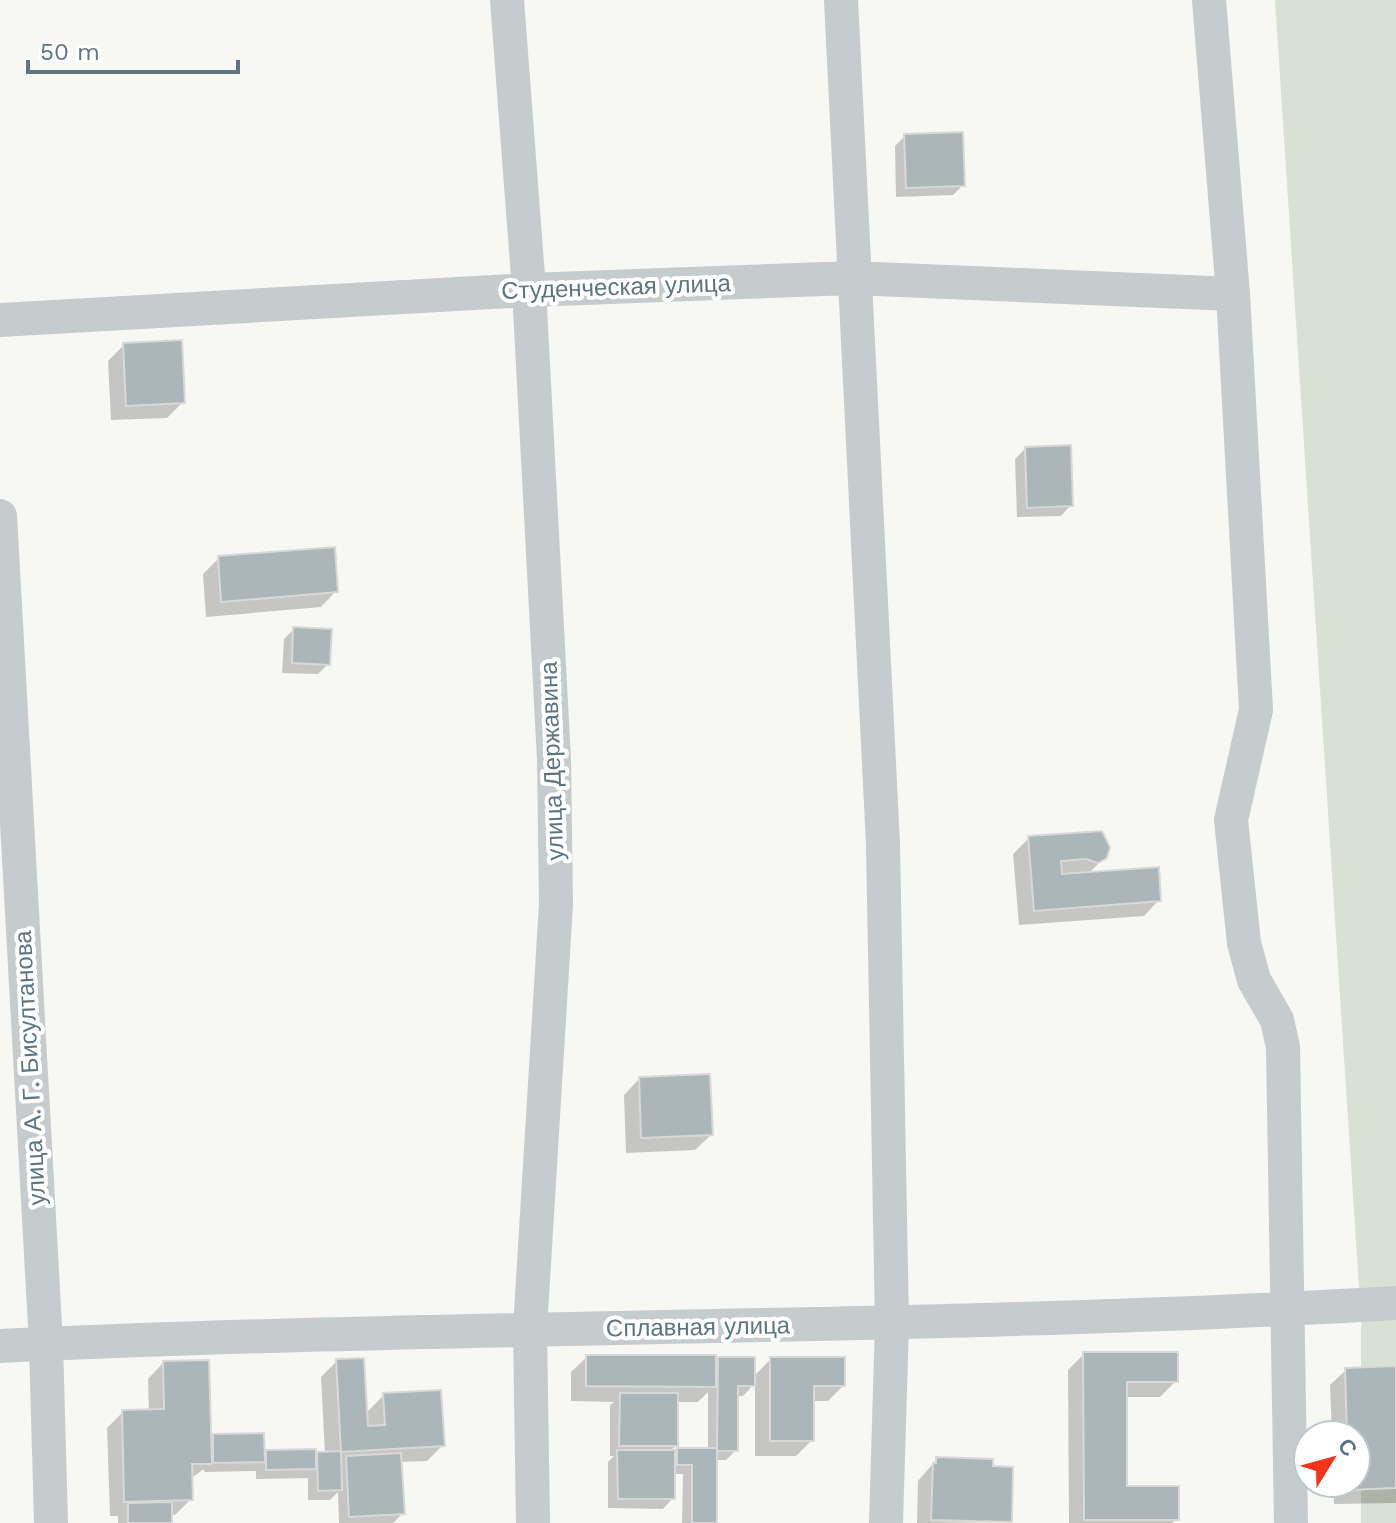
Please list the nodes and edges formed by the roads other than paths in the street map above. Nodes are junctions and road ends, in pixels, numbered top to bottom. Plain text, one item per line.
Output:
1 (507, 0) edge
2 (841, 0) edge
3 (1209, 0) edge
4 (852, 278) junction
5 (529, 290) junction
6 (1233, 294) junction
7 (0, 320) edge
8 (0, 516) edge
9 (1396, 1303) edge
10 (1287, 1310) junction
11 (892, 1324) junction
12 (530, 1329) junction
13 (46, 1344) junction
14 (0, 1346) edge
15 (51, 1523) edge
16 (533, 1523) edge
17 (886, 1523) edge
18 (1291, 1523) edge

1 - 5 street, улица Державина
2 - 4 street
3 - 6 street
4 - 5 street, Студенческая улица
4 - 6 street, Студенческая улица
4 - 11 street
5 - 7 street, Студенческая улица
5 - 12 street, улица Державина
6 - 10 street
8 - 13 street, улица А. Г. Бисултанова
9 - 10 street, Сплавная улица
10 - 11 street, Сплавная улица
10 - 18 street
11 - 12 street, Сплавная улица
11 - 17 street
12 - 13 street, Сплавная улица
12 - 16 street, улица Державина
13 - 14 street, Сплавная улица
13 - 15 street, улица А. Г. Бисултанова

